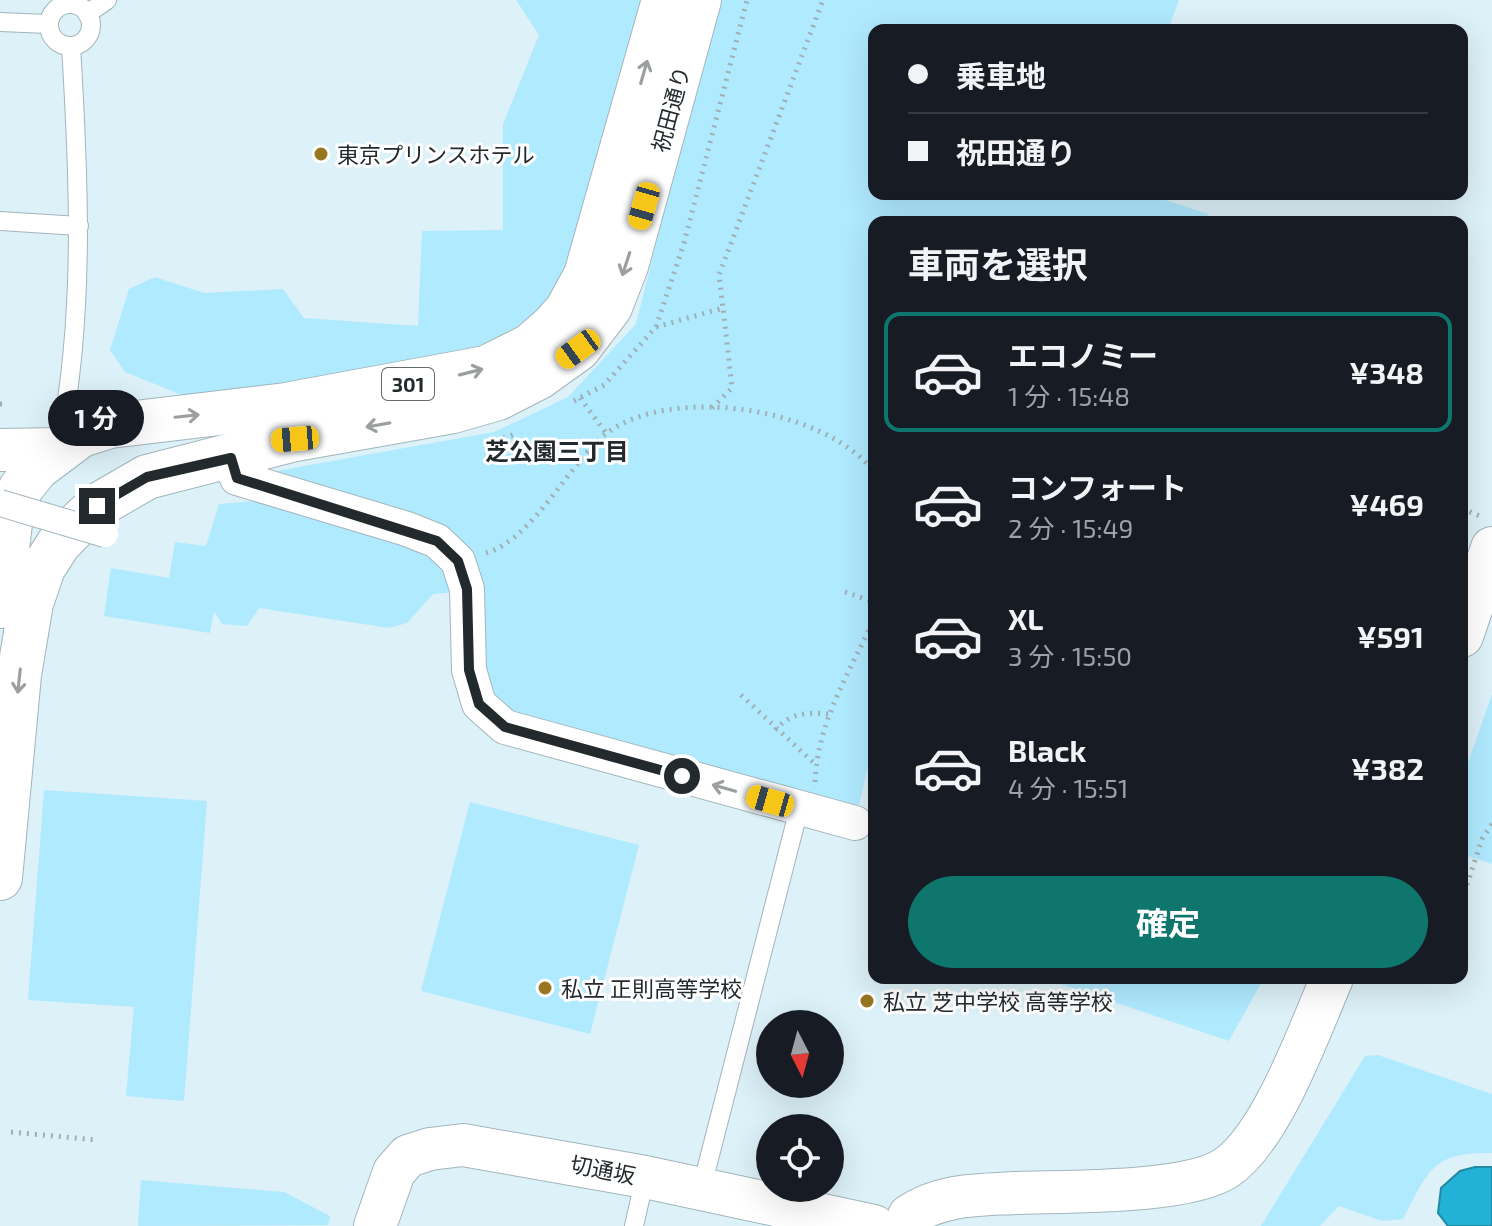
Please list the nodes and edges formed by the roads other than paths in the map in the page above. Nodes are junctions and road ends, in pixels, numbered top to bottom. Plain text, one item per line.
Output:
1 (107, 0) edge
2 (664, 0) edge
3 (699, 0) edge
4 (87, 14) junction
5 (0, 22) edge
6 (48, 24) junction
7 (71, 46) junction
8 (0, 221) edge
9 (79, 226) junction
10 (295, 439) junction
11 (59, 449) junction
12 (0, 450) edge
13 (231, 458) junction
14 (0, 503) edge
15 (1486, 532) edge
16 (105, 534) dead end
17 (15, 605) edge
18 (1468, 610) edge
19 (806, 811) junction
20 (855, 823) dead end
21 (0, 878) edge
22 (1329, 984) edge
23 (645, 1177) junction
24 (701, 1190) junction
25 (375, 1226) edge
26 (634, 1226) edge
27 (874, 1226) edge
28 (907, 1226) edge

1 - 4 lane
11 -> 2 main road, 祝田通り / 301
3 -> 10 main road, 祝田通り / 301
4 - 6 lane
4 - 7 lane
5 - 6 lane
6 - 7 lane
7 - 9 lane
8 - 9 lane
9 - 11 lane
10 - 11 main road
10 - 13 main road, 祝田通り / 301
11 - 12 street
11 - 17 main road
13 - 17 main road, 祝田通り / 301
19 -> 13 street
14 - 16 street, bridge
15 - 18 street
17 -> 21 main road, 祝田通り / 301
19 - 20 street
19 - 24 lane
22 - 28 street
23 - 24 street, 切通坂
23 - 25 street, 切通坂
23 - 26 lane
24 - 27 street, 切通坂

